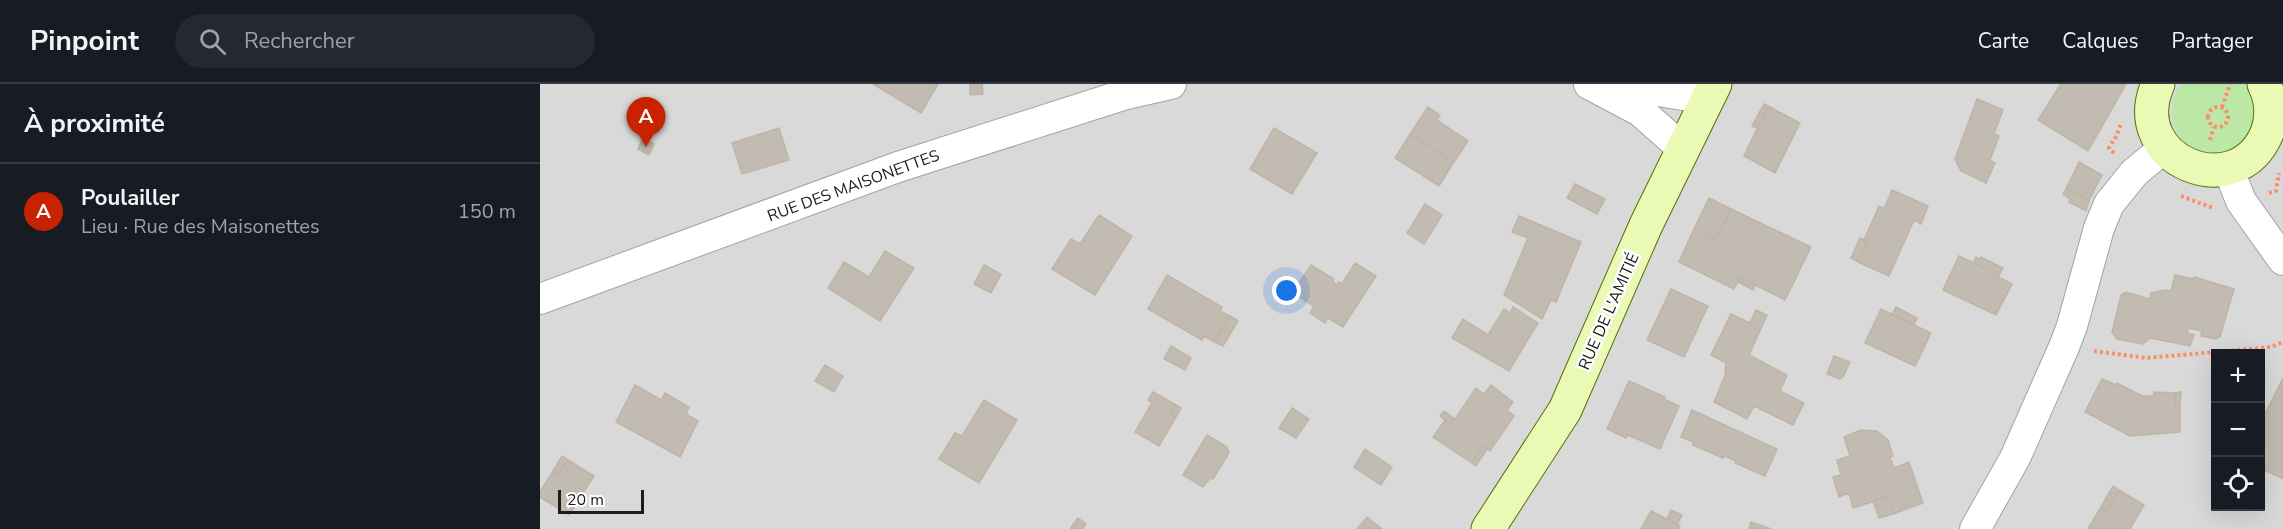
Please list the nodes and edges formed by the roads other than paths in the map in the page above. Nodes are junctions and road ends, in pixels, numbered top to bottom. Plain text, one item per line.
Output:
1 (1171, 84) edge
2 (1589, 84) edge
3 (1615, 84) edge
4 (2158, 84) edge
5 (1122, 89) edge
6 (1711, 91) edge
7 (2273, 100) edge
8 (2164, 148) junction
9 (1683, 149) junction
10 (2228, 168) junction
11 (2283, 260) edge
12 (540, 299) edge
13 (1488, 529) edge
14 (1975, 529) edge

1 - 5 street, RUE DES MAISONETTES
2 - 9 street
3 - 6 street
4 - 8 street
5 - 12 street, RUE DES MAISONETTES
6 - 9 street, RUE DE L'AMITIÉ
7 - 10 street
8 - 10 street
8 - 14 street
9 - 13 street, RUE DE L'AMITIÉ
10 - 11 street

